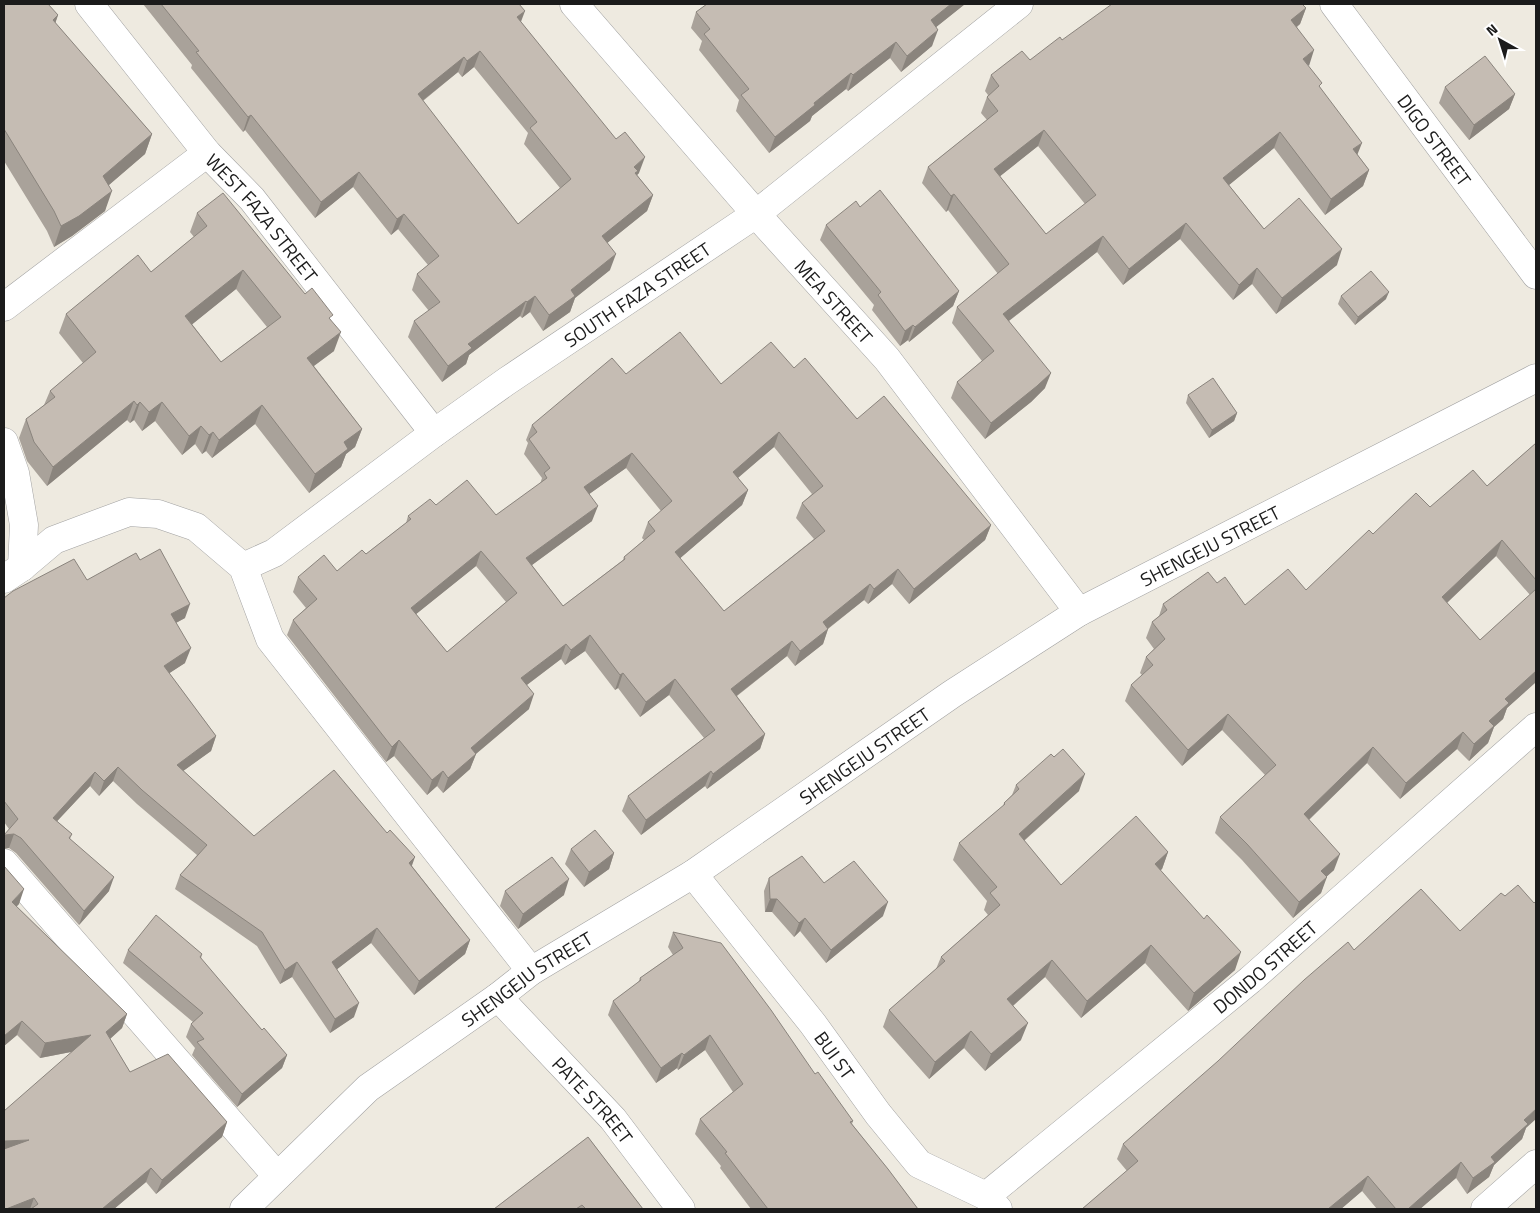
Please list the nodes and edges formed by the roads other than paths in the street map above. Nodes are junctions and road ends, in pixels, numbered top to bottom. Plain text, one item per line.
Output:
1 (89, 4) edge
2 (574, 4) edge
3 (1019, 4) edge
4 (1334, 4) edge
5 (207, 153) junction
6 (756, 214) junction
7 (1536, 275) edge
8 (4, 308) edge
9 (1536, 378) edge
10 (434, 433) junction
11 (4, 442) edge
12 (243, 567) junction
13 (13, 573) edge
14 (1079, 612) junction
15 (1536, 727) edge
16 (4, 863) edge
17 (693, 874) junction
18 (531, 971) junction
19 (498, 997) junction
20 (1536, 1164) edge
21 (277, 1176) junction
22 (992, 1203) edge
23 (244, 1209) edge
24 (680, 1209) edge
25 (1485, 1209) edge

1 - 5 street, WEST FAZA STREET
2 - 6 street, MEA STREET
3 - 6 street, SOUTH FAZA STREET
4 - 7 street, DIGO STREET
5 - 8 street
5 - 10 street, WEST FAZA STREET
6 - 10 street, SOUTH FAZA STREET
6 - 14 street, MEA STREET
9 - 14 street, SHENGEJU STREET
10 - 12 street, SOUTH FAZA STREET
11 - 13 street
12 - 13 street
12 - 18 street
14 - 17 street, SHENGEJU STREET
15 - 22 street, DONDO STREET
16 - 21 street
17 - 18 street, SHENGEJU STREET
17 - 22 street, BUI ST
18 - 19 street, SHENGEJU STREET
19 - 21 street, SHENGEJU STREET
19 - 24 street, PATE STREET
20 - 25 street
21 - 23 street, SHENGEJU STREET

